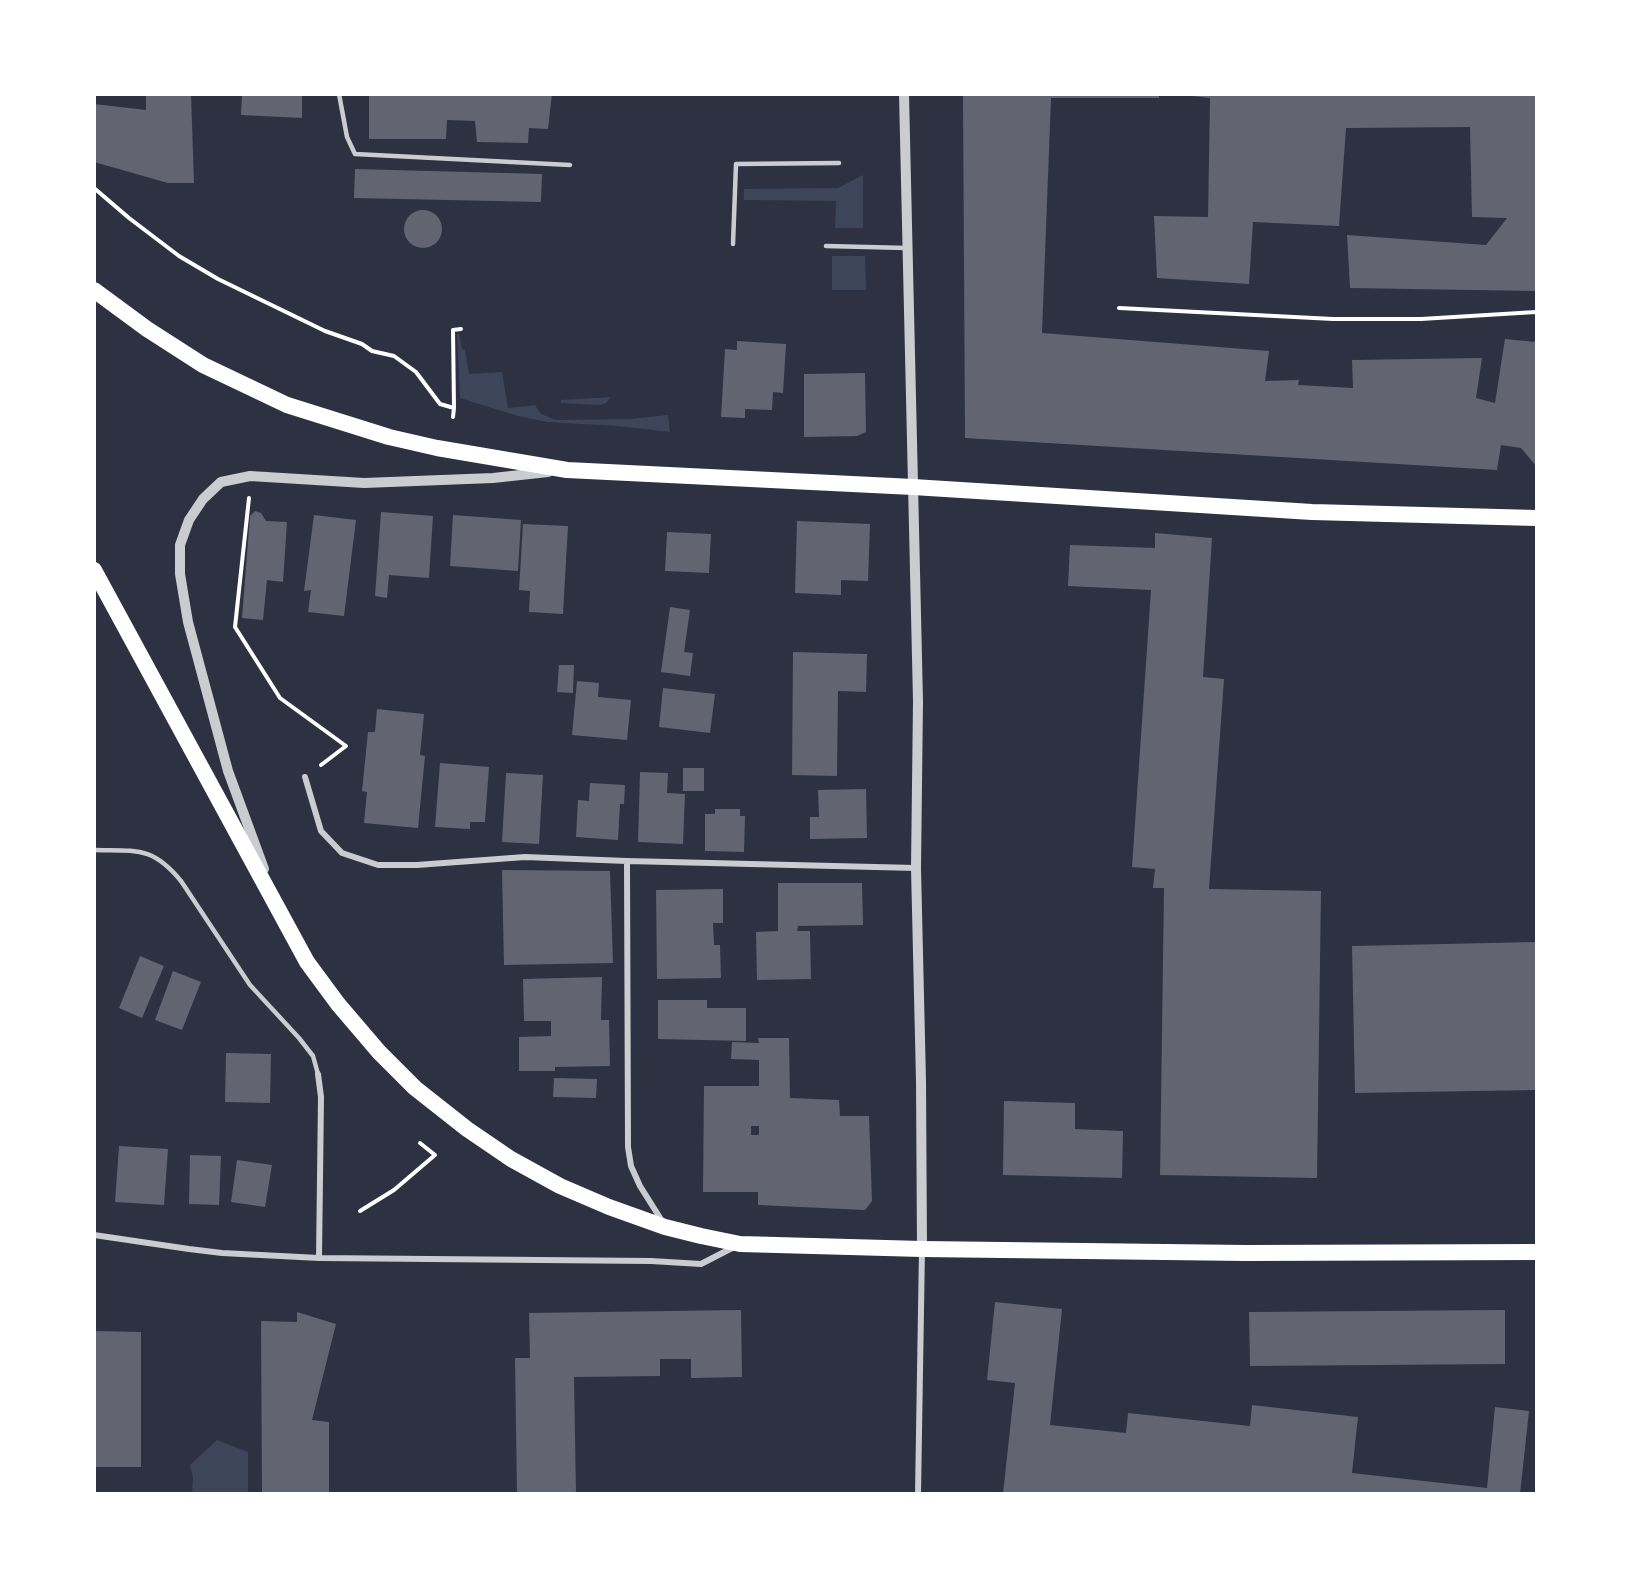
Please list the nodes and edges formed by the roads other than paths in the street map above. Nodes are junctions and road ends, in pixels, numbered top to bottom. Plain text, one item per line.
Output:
1 (339, 94) edge
2 (904, 94) edge
3 (839, 163) dead end
4 (570, 165) dead end
5 (733, 244) dead end
6 (826, 246) dead end
7 (907, 248) junction
8 (94, 290) edge
9 (567, 470) junction
10 (913, 487) junction
11 (1536, 518) edge
12 (94, 570) edge
13 (305, 777) road end
14 (94, 850) edge
15 (627, 861) junction
16 (916, 868) junction
17 (279, 911) junction
18 (318, 1074) joint
19 (665, 1227) junction
20 (94, 1235) edge
21 (740, 1244) junction
22 (922, 1249) junction
23 (1536, 1252) edge
24 (319, 1258) junction
25 (918, 1494) edge

1 - 4 lane
2 - 7 street
3 - 5 lane
6 - 7 lane
7 - 10 street
8 - 9 highway
9 - 10 highway
9 - 17 street
10 - 11 highway
10 - 16 street
12 - 17 highway
13 - 15 street
14 - 18 lane
15 - 16 street
15 - 19 street
16 - 22 street
17 - 19 highway
18 - 24 street
19 - 21 highway
20 - 24 street
21 - 22 highway
21 - 24 street
22 - 23 highway
22 - 25 street

